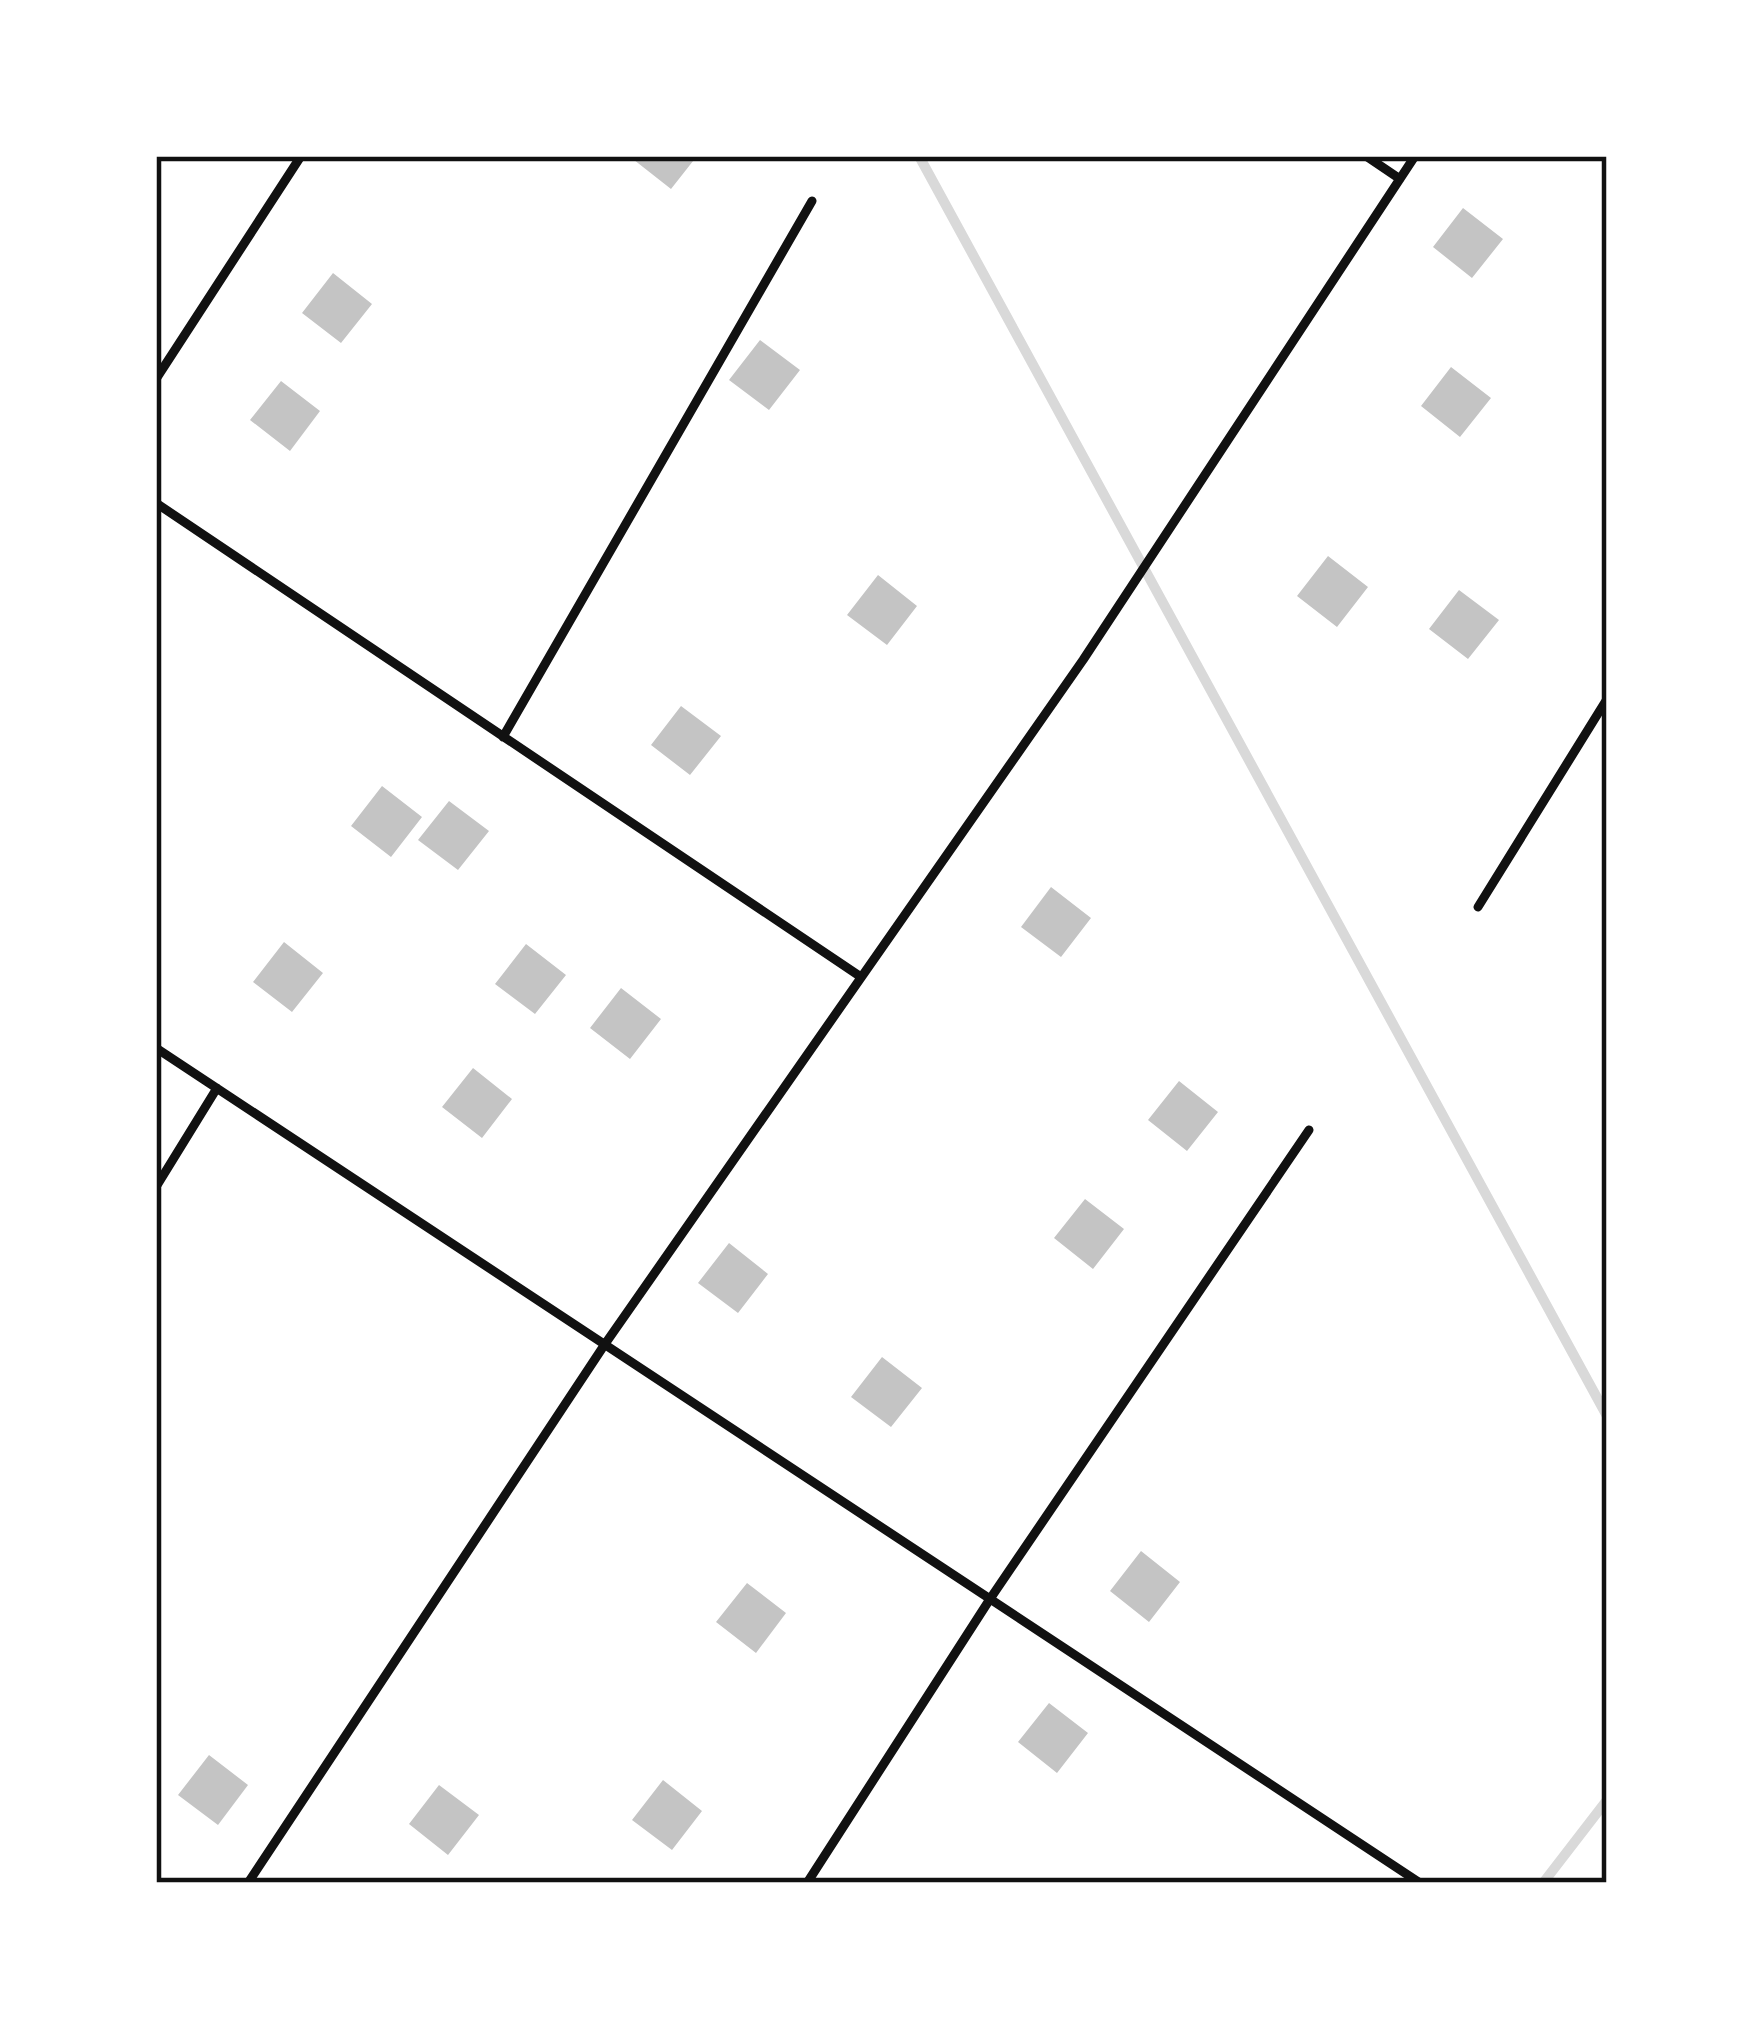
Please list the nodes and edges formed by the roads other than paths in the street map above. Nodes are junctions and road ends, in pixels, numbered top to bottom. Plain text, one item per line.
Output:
1 (301, 156) edge
2 (1366, 156) edge
3 (1415, 156) edge
4 (1400, 178) junction
5 (812, 201) dead end
6 (156, 379) edge
7 (156, 503) edge
8 (1607, 699) edge
9 (503, 737) junction
10 (1478, 907) dead end
11 (861, 977) junction
12 (156, 1048) edge
13 (217, 1088) junction
14 (1309, 1130) dead end
15 (156, 1187) edge
16 (605, 1344) junction
17 (990, 1599) junction
18 (248, 1883) edge
19 (807, 1883) edge
20 (1420, 1883) edge

1 - 6 lane
2 - 4 lane
3 - 4 lane
4 - 11 lane
5 - 9 lane
7 - 9 lane
8 - 10 lane
9 - 11 lane
11 - 16 lane
12 - 13 lane
13 - 15 lane
13 - 16 lane
14 - 17 lane
16 - 17 lane
16 - 18 lane
17 - 19 lane
17 - 20 lane

